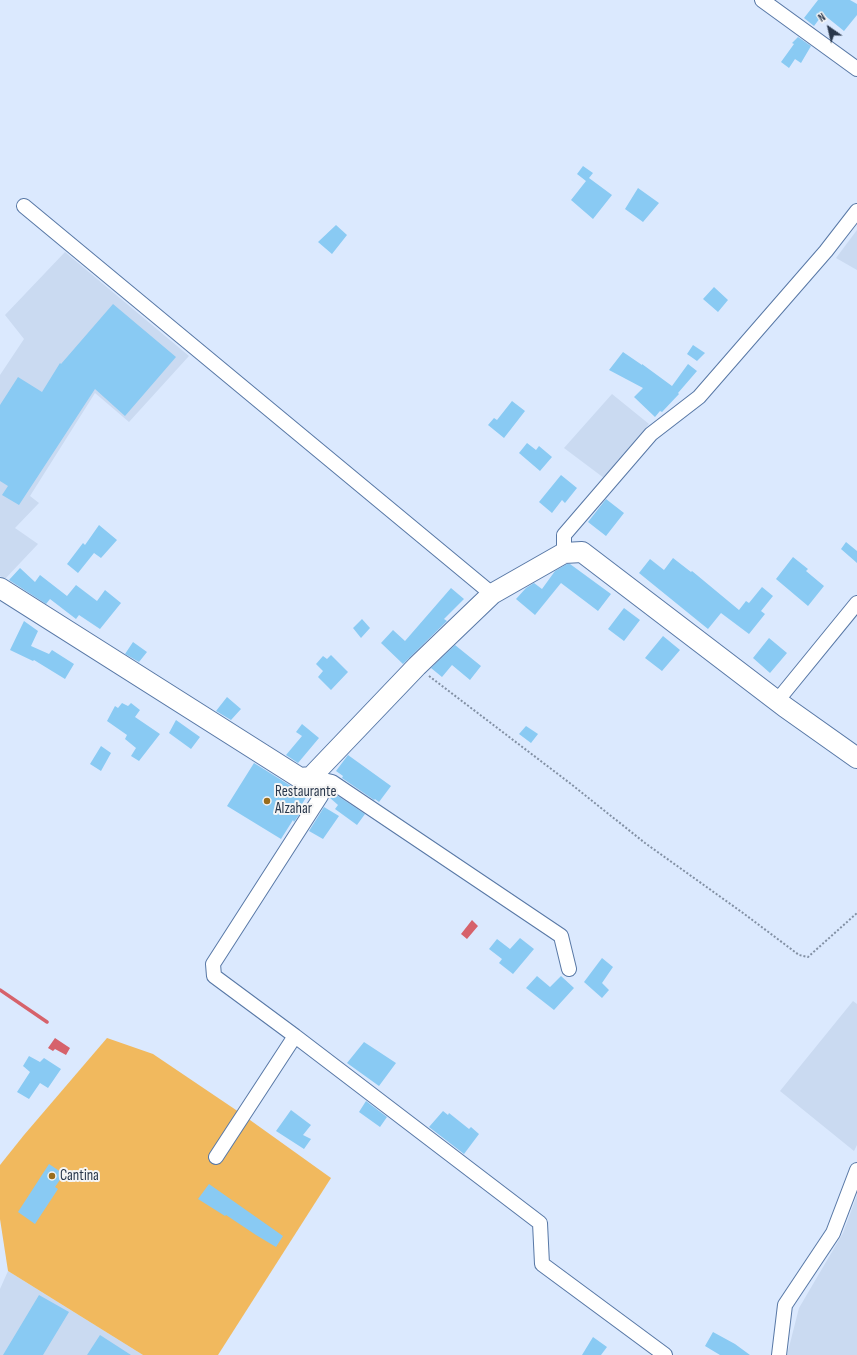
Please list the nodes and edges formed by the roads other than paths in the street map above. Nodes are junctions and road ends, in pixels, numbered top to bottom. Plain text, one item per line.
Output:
1 (762, 0) edge
2 (857, 69) edge
3 (24, 206) dead end
4 (857, 211) edge
5 (564, 552) junction
6 (0, 588) edge
7 (492, 594) junction
8 (857, 604) edge
9 (777, 701) junction
10 (857, 758) edge
11 (311, 777) junction
12 (569, 969) dead end
13 (295, 1036) junction
14 (216, 1157) dead end
15 (857, 1170) edge
16 (665, 1355) edge
17 (780, 1355) edge

1 - 2 street
3 - 7 street
4 - 5 street
5 - 7 main road
5 - 9 main road
6 - 11 main road
7 - 11 main road
8 - 9 street
9 - 10 main road
11 - 12 street
11 - 13 street
13 - 14 street
13 - 16 street
15 - 17 street

